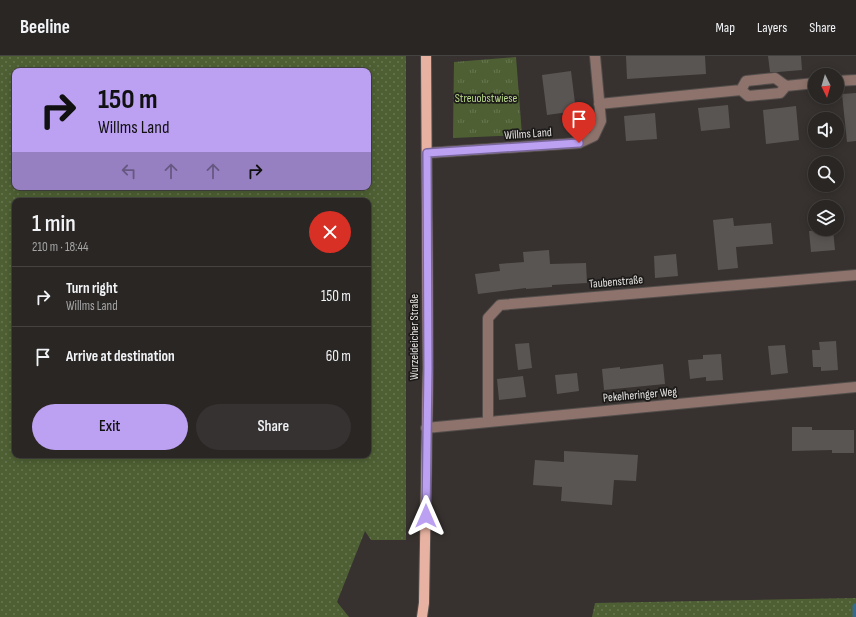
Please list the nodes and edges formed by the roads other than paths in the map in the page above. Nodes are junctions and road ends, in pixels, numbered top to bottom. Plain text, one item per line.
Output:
1 (426, 56) edge
2 (595, 56) edge
3 (856, 80) edge
4 (844, 81) edge
5 (808, 84) edge
6 (786, 86) junction
7 (741, 90) junction
8 (599, 104) junction
9 (427, 153) junction
10 (856, 275) edge
11 (856, 387) edge
12 (488, 422) junction
13 (426, 428) junction
14 (422, 617) edge

1 - 9 main road, Wurzeldeicher Straße
2 - 8 street, Willms Land
3 - 4 street
5 - 6 street
6 - 7 street
6 - 7 street
7 - 8 street
8 - 9 street, Willms Land
9 - 13 main road, Wurzeldeicher Straße
10 - 12 street, Taubenstraße
11 - 12 street, Pekelheringer Weg
12 - 13 street, Pekelheringer Weg
13 - 14 main road, Wurzeldeicher Straße

